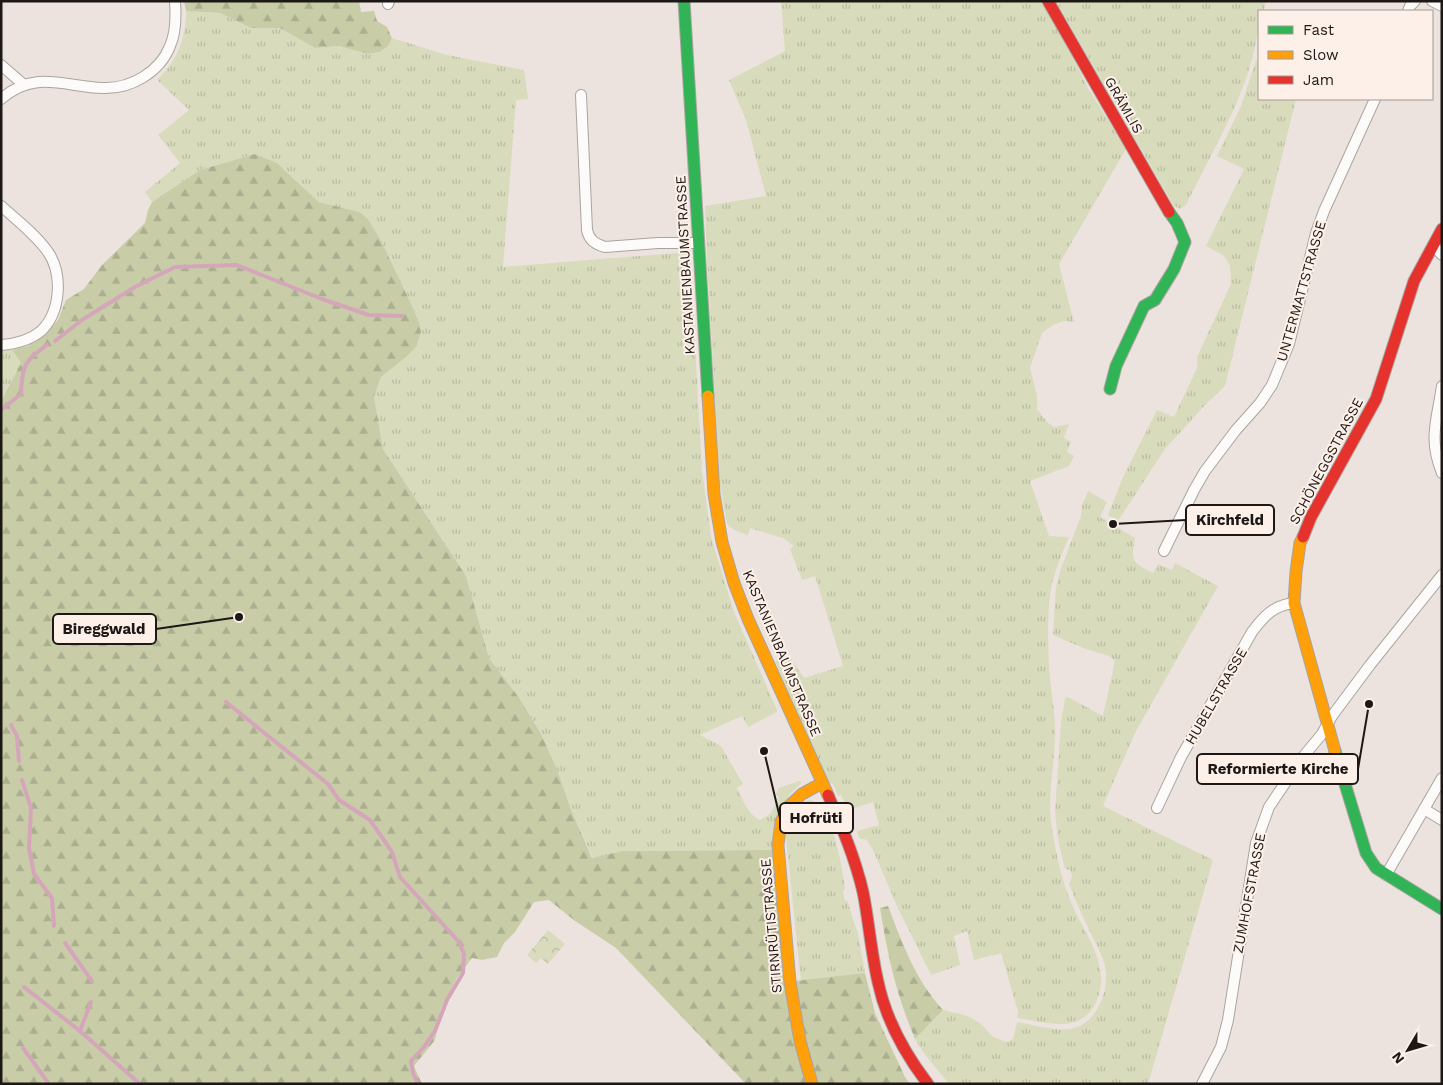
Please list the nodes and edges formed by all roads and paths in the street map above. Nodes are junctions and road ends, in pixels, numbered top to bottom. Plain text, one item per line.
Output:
1 (176, 1) edge
2 (684, 1) edge
3 (1048, 1) edge
4 (1432, 1) edge
5 (1442, 6) edge
6 (1, 65) edge
7 (23, 84) junction
8 (581, 95) dead end
9 (1, 98) edge
10 (1375, 100) edge
11 (1, 206) edge
12 (1442, 229) edge
13 (698, 243) junction
14 (1434, 246) junction
15 (1442, 255) edge
16 (1, 345) edge
17 (1442, 386) edge
18 (1110, 389) dead end
19 (1442, 473) edge
20 (1164, 550) dead end
21 (1442, 575) edge
22 (1294, 603) junction
23 (1328, 725) junction
24 (1442, 778) edge
25 (822, 783) junction
26 (1157, 808) dead end
27 (1424, 809) junction
28 (1442, 820) edge
29 (1386, 875) junction
30 (1442, 909) edge
31 (812, 1084) edge
32 (928, 1084) edge
33 (1202, 1084) edge

1 - 7 street
2 - 13 street, KASTANIENBAUMSTRASSE
3 - 18 street, GRÄMLIS
4 - 5 street
6 - 7 street
7 - 9 street
8 - 13 street
10 - 20 street, UNTERMATTSTRASSE
11 - 16 street
12 - 14 street, SCHÖNEGGSTRASSE
13 - 25 street, KASTANIENBAUMSTRASSE
14 - 15 street
14 - 22 street, SCHÖNEGGSTRASSE
17 - 19 street
21 - 23 street, ZUMHOFSTRASSE
22 - 23 street, SCHÖNEGGSTRASSE
22 - 26 street, HUBELSTRASSE
23 - 29 street, SCHÖNEGGSTRASSE
23 - 33 street, ZUMHOFSTRASSE
24 - 27 street
25 - 31 street, STIRNRÜTISTRASSE
25 - 32 street, KASTANIENBAUMSTRASSE
27 - 28 street
27 - 29 street
29 - 30 street, SCHÖNEGGSTRASSE

